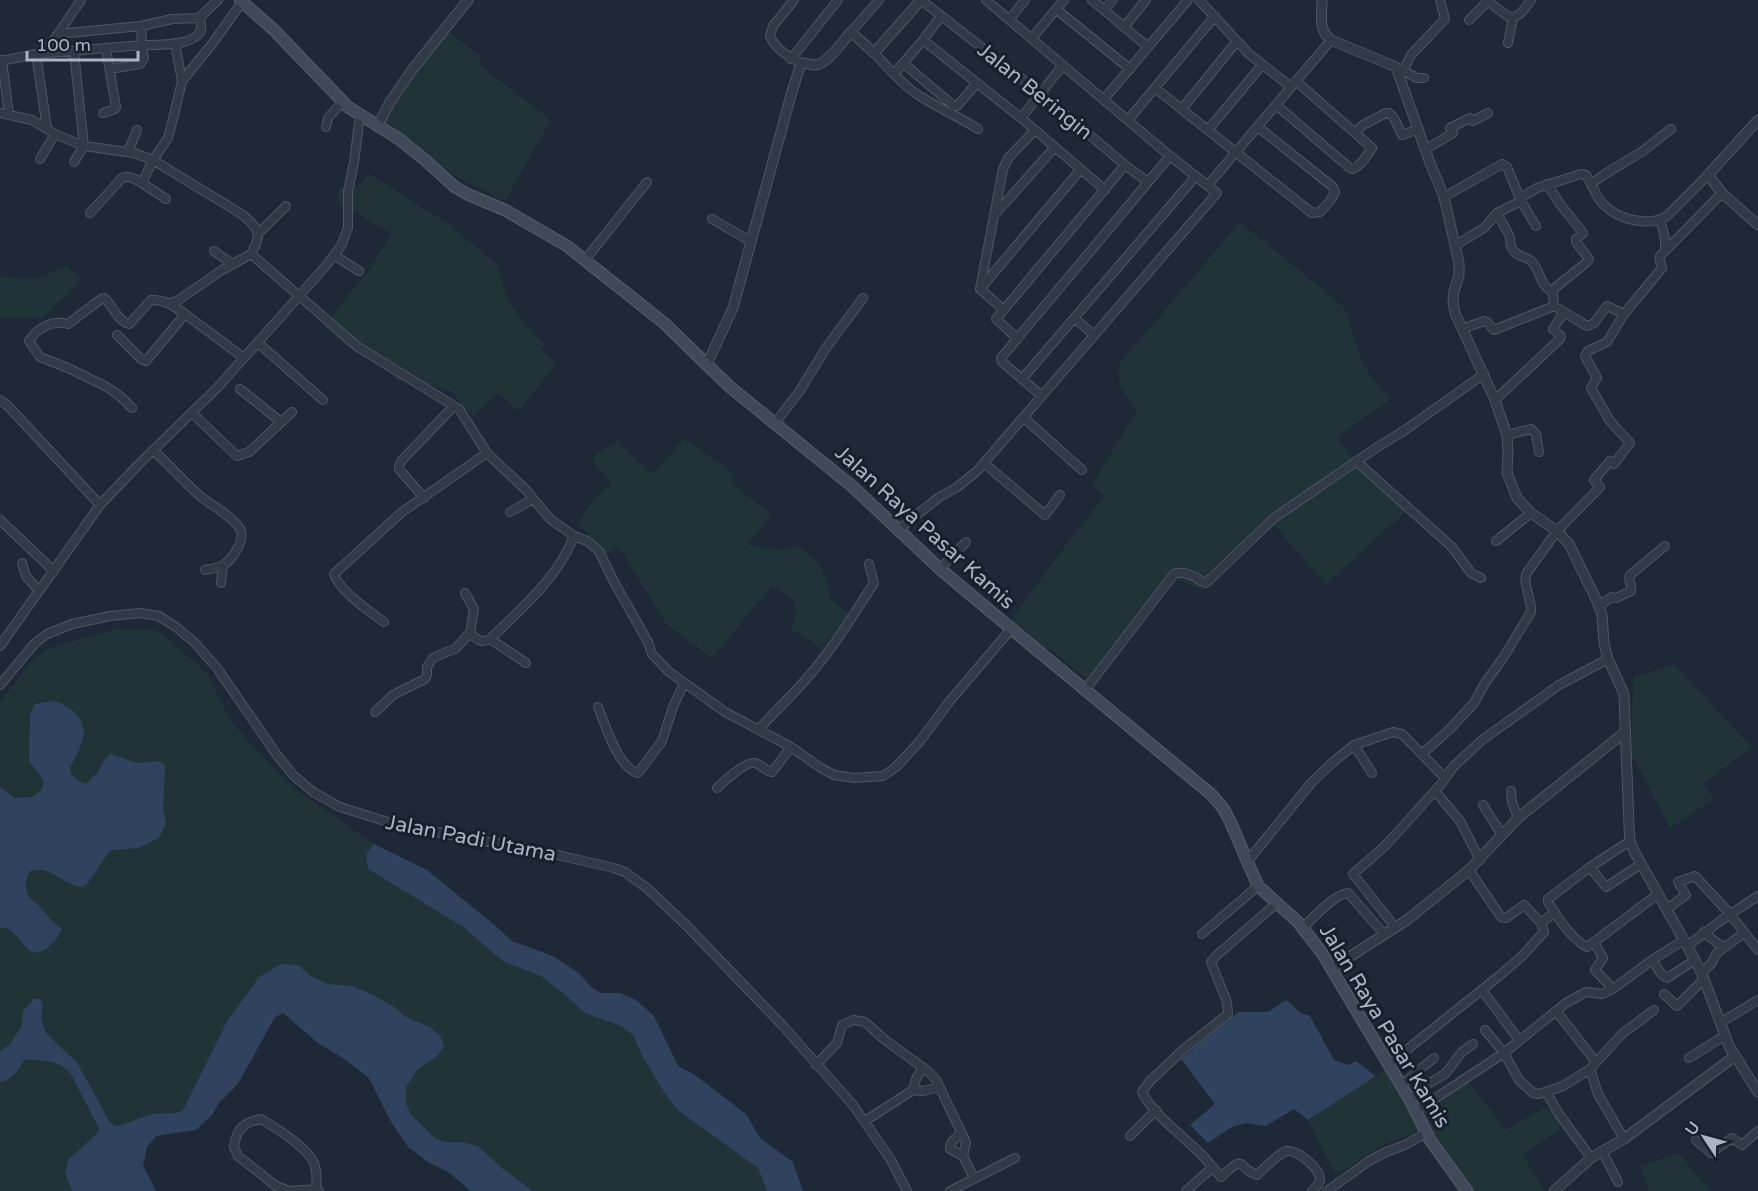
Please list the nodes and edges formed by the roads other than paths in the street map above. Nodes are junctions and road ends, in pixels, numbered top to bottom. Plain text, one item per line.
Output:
1 (81, 0) edge
2 (218, 0) edge
3 (468, 0) edge
4 (794, 0) edge
5 (838, 0) edge
6 (879, 0) edge
7 (921, 0) edge
8 (986, 0) edge
9 (1025, 0) edge
10 (1064, 0) edge
11 (1092, 0) edge
12 (1113, 0) edge
13 (1146, 0) edge
14 (1188, 0) edge
15 (1199, 0) edge
16 (1322, 0) edge
17 (1440, 0) edge
18 (1531, 0) edge
19 (241, 1) edge
20 (1487, 1) edge
21 (1056, 9) junction
22 (1104, 10) junction
23 (941, 16) junction
24 (1215, 16) junction
25 (199, 18) junction
26 (1513, 18) junction
27 (1009, 20) junction
28 (1469, 20) dead end
29 (141, 26) junction
30 (1124, 27) junction
31 (851, 32) junction
32 (58, 34) junction
33 (1032, 38) junction
34 (923, 40) junction
35 (1331, 40) junction
36 (1238, 41) junction
37 (175, 43) junction
38 (1508, 43) dead end
39 (142, 45) junction
40 (1148, 47) junction
41 (106, 49) junction
42 (74, 52) junction
43 (874, 53) junction
44 (40, 54) junction
45 (791, 59) junction
46 (1, 61) edge
47 (801, 63) junction
48 (903, 63) junction
49 (1063, 65) junction
50 (1262, 65) junction
51 (110, 69) junction
52 (1130, 69) junction
53 (1399, 69) junction
54 (894, 74) junction
55 (1424, 78) dead end
56 (182, 81) junction
57 (977, 83) junction
58 (1293, 84) junction
59 (1155, 87) junction
60 (1040, 93) junction
61 (1104, 99) junction
62 (342, 102) junction
63 (1276, 105) junction
64 (1182, 109) junction
65 (0, 113) edge
66 (103, 113) dead end
67 (1488, 113) dead end
68 (9, 115) junction
69 (360, 115) junction
70 (1021, 118) junction
71 (1128, 120) junction
72 (1758, 120) edge
73 (378, 125) junction
74 (326, 127) dead end
75 (1258, 127) junction
76 (47, 128) junction
77 (978, 129) dead end
78 (1419, 129) junction
79 (1671, 129) dead end
80 (137, 130) dead end
81 (1035, 130) junction
82 (1208, 130) junction
83 (1355, 133) junction
84 (55, 134) junction
85 (84, 146) junction
86 (1055, 147) junction
87 (1426, 149) junction
88 (128, 152) junction
89 (1236, 153) junction
90 (1170, 156) junction
91 (40, 159) dead end
92 (153, 160) junction
93 (74, 162) dead end
94 (1125, 165) junction
95 (1080, 169) junction
96 (1707, 175) junction
97 (1196, 176) junction
98 (647, 182) dead end
99 (1148, 182) junction
100 (142, 183) junction
101 (1208, 184) junction
102 (1547, 184) junction
103 (1591, 184) junction
104 (1105, 190) junction
105 (1722, 192) junction
106 (1444, 197) junction
107 (166, 199) dead end
108 (1520, 200) junction
109 (286, 206) dead end
110 (90, 213) dead end
111 (1497, 213) junction
112 (995, 214) junction
113 (712, 219) dead end
114 (1660, 221) junction
115 (1758, 225) edge
116 (1536, 226) dead end
117 (259, 232) junction
118 (750, 242) junction
119 (1456, 245) junction
120 (214, 251) dead end
121 (1665, 251) junction
122 (251, 254) junction
123 (334, 255) junction
124 (585, 260) junction
125 (232, 264) junction
126 (359, 271) dead end
127 (980, 289) junction
128 (1551, 291) junction
129 (299, 295) junction
130 (862, 298) dead end
131 (169, 303) junction
132 (1554, 306) junction
133 (1004, 310) junction
134 (1564, 312) junction
135 (185, 314) junction
136 (1624, 314) junction
137 (1074, 318) junction
138 (1462, 329) junction
139 (117, 335) dead end
140 (1094, 335) junction
141 (1018, 339) junction
142 (258, 343) junction
143 (244, 358) junction
144 (707, 364) junction
145 (1484, 374) junction
146 (1022, 379) junction
147 (240, 389) dead end
148 (1042, 396) junction
149 (0, 400) edge
150 (323, 400) dead end
151 (1495, 400) junction
152 (454, 406) junction
153 (132, 408) dead end
154 (292, 412) dead end
155 (192, 413) junction
156 (1023, 417) junction
157 (281, 422) junction
158 (775, 423) junction
159 (1507, 435) junction
160 (153, 450) junction
161 (1539, 452) dead end
162 (487, 453) junction
163 (1356, 461) junction
164 (984, 463) junction
165 (1082, 470) dead end
166 (1060, 495) dead end
167 (424, 498) junction
168 (533, 499) junction
169 (100, 505) junction
170 (510, 512) dead end
171 (1531, 513) junction
172 (0, 520) edge
173 (898, 530) junction
174 (1557, 531) junction
175 (574, 536) junction
176 (1496, 541) dead end
177 (966, 542) dead end
178 (1665, 546) dead end
179 (22, 563) dead end
180 (869, 564) dead end
181 (223, 565) junction
182 (940, 568) junction
183 (205, 570) dead end
184 (54, 571) junction
185 (1481, 578) dead end
186 (222, 583) dead end
187 (39, 591) junction
188 (465, 592) dead end
189 (1599, 606) junction
190 (384, 622) dead end
191 (1011, 629) junction
192 (470, 634) junction
193 (490, 639) junction
194 (0, 646) edge
195 (1608, 659) junction
196 (526, 663) dead end
197 (684, 683) junction
198 (0, 685) edge
199 (1085, 690) junction
200 (598, 707) dead end
201 (375, 712) dead end
202 (759, 729) junction
203 (1625, 732) junction
204 (1354, 745) junction
205 (790, 747) junction
206 (1422, 754) junction
207 (1371, 773) dead end
208 (1445, 778) junction
209 (717, 788) dead end
210 (1435, 791) junction
211 (1511, 791) dead end
212 (1483, 805) dead end
213 (1518, 818) junction
214 (1502, 835) junction
215 (1630, 841) junction
216 (1480, 860) junction
217 (1247, 862) junction
218 (1641, 864) junction
219 (1590, 867) junction
220 (1469, 870) junction
221 (1258, 886) junction
222 (1658, 894) junction
223 (1758, 896) edge
224 (1277, 903) junction
225 (1667, 909) junction
226 (1554, 912) junction
227 (1730, 914) junction
228 (1541, 923) junction
229 (1395, 927) junction
230 (1303, 928) junction
231 (1704, 932) junction
232 (1744, 933) junction
233 (1202, 934) dead end
234 (1384, 934) junction
235 (1594, 942) junction
236 (1685, 943) junction
237 (1725, 947) junction
238 (1758, 950) edge
239 (1652, 960) junction
240 (1695, 960) junction
241 (1332, 968) junction
242 (1703, 976) junction
243 (1613, 989) junction
244 (1482, 990) junction
245 (1664, 994) dead end
246 (1758, 1000) edge
247 (1654, 1010) dead end
248 (1556, 1011) junction
249 (1720, 1023) junction
250 (1485, 1030) dead end
251 (1724, 1036) junction
252 (1519, 1040) junction
253 (1473, 1044) dead end
254 (1504, 1053) junction
255 (1735, 1056) junction
256 (1434, 1058) dead end
257 (1689, 1058) dead end
258 (1389, 1064) junction
259 (816, 1065) junction
260 (1593, 1065) junction
261 (923, 1067) junction
262 (1401, 1085) junction
263 (939, 1087) junction
264 (913, 1090) junction
265 (1546, 1092) junction
266 (1758, 1092) edge
267 (1410, 1100) junction
268 (1156, 1110) junction
269 (1416, 1111) junction
270 (865, 1121) junction
271 (1758, 1131) edge
272 (961, 1133) junction
273 (1426, 1133) junction
274 (1130, 1136) dead end
275 (1624, 1139) junction
276 (1696, 1140) dead end
277 (1602, 1151) junction
278 (963, 1156) junction
279 (1015, 1158) dead end
280 (1591, 1158) junction
281 (1212, 1167) junction
282 (974, 1178) junction
283 (1618, 1182) dead end
284 (317, 1190) edge
285 (907, 1191) edge
286 (950, 1191) edge
287 (1186, 1191) edge
288 (1312, 1191) edge
289 (1326, 1191) edge
290 (1467, 1191) edge
291 (1554, 1191) edge

1 - 32 street
2 - 25 street
3 - 73 street
4 - 45 street
5 - 45 street
6 - 31 street
7 - 23 street, Jalan Beringin
7 - 43 street
8 - 27 street
9 - 27 street
10 - 21 street
11 - 22 street
12 - 22 street
13 - 30 street
14 - 40 street
15 - 24 street
16 - 35 street
17 - 53 street
18 - 26 street
19 - 56 street
19 - 62 main road, Jalan Raya Pasar Kamis
20 - 26 street
20 - 28 street
21 - 33 street
21 - 52 street
22 - 30 street
23 - 34 street
23 - 60 street, Jalan Beringin
24 - 36 street
24 - 59 street
25 - 29 street
25 - 37 street
26 - 38 street
27 - 33 street
29 - 32 street
29 - 39 street
30 - 40 street
31 - 43 street
31 - 47 street
32 - 44 street
33 - 49 street
34 - 48 street
34 - 57 street
35 - 53 street
35 - 58 street
36 - 50 street
36 - 64 street
37 - 39 street
37 - 56 street
39 - 41 street
39 - 51 street
40 - 52 street
41 - 42 street
41 - 51 street
42 - 44 street
42 - 85 street
43 - 54 street
44 - 46 street
44 - 76 street
45 - 47 street
46 - 68 street
47 - 118 street
48 - 54 street
48 - 57 street
49 - 60 street
49 - 61 street
50 - 58 street
50 - 82 street
51 - 66 street
52 - 61 street
53 - 55 street
53 - 78 street
54 - 77 street
56 - 92 street
57 - 70 street
58 - 63 street
58 - 83 street
59 - 64 street
59 - 71 street
60 - 70 street
60 - 94 street, Jalan Beringin
61 - 71 street
62 - 69 main road, Jalan Raya Pasar Kamis
62 - 74 street
63 - 75 street
63 - 83 street
64 - 82 street
65 - 68 street
67 - 87 street
68 - 76 street
69 - 73 main road, Jalan Raya Pasar Kamis
69 - 123 street
70 - 81 street
71 - 90 street
72 - 96 street
73 - 124 main road, Jalan Raya Pasar Kamis
75 - 89 street
75 - 89 street
76 - 84 street
78 - 83 street
78 - 87 street
79 - 103 street
80 - 88 street
81 - 86 street
81 - 112 street
82 - 89 street
84 - 85 street
84 - 91 street
85 - 88 street
85 - 93 street
86 - 95 street
86 - 112 street
87 - 106 street
88 - 92 street
89 - 101 street
90 - 97 street
90 - 99 street
92 - 100 street
92 - 117 street
94 - 99 street, Jalan Beringin
94 - 104 street
95 - 104 street
95 - 127 street
96 - 105 street
96 - 114 street
97 - 101 street
97 - 137 street
98 - 124 street
99 - 141 street
100 - 107 street
100 - 110 street
101 - 140 street
102 - 103 street
102 - 108 street
102 - 128 street
103 - 114 street
104 - 133 street
105 - 115 street
105 - 121 street
106 - 108 street
106 - 119 street
108 - 111 street
108 - 116 street
109 - 117 street
111 - 119 street
111 - 128 street
112 - 127 street
113 - 118 street
114 - 121 street
117 - 122 street
118 - 144 street
119 - 138 street
120 - 125 street
121 - 136 street
122 - 125 street
122 - 129 street
123 - 126 street
123 - 129 street
124 - 144 main road, Jalan Raya Pasar Kamis
125 - 131 street
127 - 133 street
128 - 132 street
129 - 142 street
129 - 152 street
130 - 158 street
131 - 135 street
131 - 153 street
132 - 134 street
132 - 138 street
133 - 141 street
134 - 136 street
134 - 151 street
135 - 139 street
135 - 143 street
136 - 174 street
137 - 140 street
137 - 146 street
138 - 145 street
140 - 148 street
141 - 146 street
142 - 143 street
142 - 150 street
143 - 155 street
144 - 158 main road, Jalan Raya Pasar Kamis
145 - 151 street
145 - 163 street
146 - 148 street
147 - 157 street
148 - 156 street
149 - 169 street
151 - 159 street
152 - 162 street
152 - 167 street
154 - 157 street
155 - 157 street
155 - 160 street
156 - 164 street
156 - 165 street
158 - 173 main road, Jalan Raya Pasar Kamis
159 - 161 street
159 - 171 street
160 - 169 street
160 - 181 street
162 - 167 street
162 - 168 street
163 - 185 street
163 - 199 street
164 - 166 street
164 - 173 street
167 - 190 street
168 - 170 street
168 - 175 street
169 - 184 street
171 - 174 street
171 - 176 street
172 - 184 street
173 - 182 main road, Jalan Raya Pasar Kamis
174 - 189 street
174 - 206 street
175 - 193 street
175 - 197 street
177 - 182 street
178 - 189 street
179 - 187 street
180 - 202 street
181 - 183 street
181 - 186 street
182 - 191 main road, Jalan Raya Pasar Kamis
184 - 187 street
187 - 194 street
188 - 192 street
189 - 195 street
191 - 199 main road, Jalan Raya Pasar Kamis
191 - 205 street
192 - 193 street
192 - 201 street
193 - 196 street
195 - 203 street
195 - 208 street
197 - 200 street
197 - 202 street
198 - 259 street, Jalan Padi Utama
199 - 217 main road, Jalan Raya Pasar Kamis
202 - 205 street
203 - 213 street
203 - 215 street
204 - 206 street
204 - 207 street
204 - 217 street
205 - 209 street
206 - 208 street
208 - 210 street
210 - 216 street
210 - 229 street
211 - 213 street
212 - 214 street
213 - 214 street
214 - 216 street
215 - 218 street
215 - 219 street
216 - 220 street
217 - 221 main road, Jalan Raya Pasar Kamis
218 - 219 street
218 - 222 street
219 - 226 street
220 - 228 street
220 - 229 street
221 - 224 main road, Jalan Raya Pasar Kamis
221 - 233 street
222 - 225 street
222 - 235 street
223 - 227 street
224 - 230 main road, Jalan Raya Pasar Kamis
224 - 268 street
225 - 227 street
225 - 236 street
226 - 228 street
226 - 235 street
227 - 231 street
227 - 232 street
228 - 244 street
229 - 234 street
230 - 234 street
230 - 241 main road, Jalan Raya Pasar Kamis
231 - 236 street
231 - 237 street
232 - 237 street
232 - 238 street
234 - 241 street
235 - 243 street
236 - 239 street
236 - 240 street
237 - 242 street
239 - 240 street
239 - 243 street
240 - 242 street
241 - 258 main road, Jalan Raya Pasar Kamis
242 - 245 street
242 - 249 street
243 - 248 street
244 - 252 street
244 - 258 street
246 - 249 street
247 - 260 street
248 - 252 street
248 - 260 street
249 - 251 street
250 - 254 street
251 - 255 street
251 - 257 street
252 - 254 street
253 - 267 street
254 - 265 street
254 - 269 street
255 - 266 street
255 - 275 street
256 - 262 street
258 - 262 main road, Jalan Raya Pasar Kamis
259 - 261 street
259 - 270 street, Jalan Padi Utama
260 - 265 street
260 - 275 street
261 - 263 street
261 - 264 street
262 - 267 main road, Jalan Raya Pasar Kamis
263 - 264 street
263 - 272 street
264 - 270 street
265 - 280 street
267 - 269 main road, Jalan Raya Pasar Kamis
268 - 274 street
268 - 281 street
269 - 273 main road, Jalan Raya Pasar Kamis
270 - 285 street, Jalan Padi Utama
271 - 276 street
272 - 278 street
272 - 278 street
273 - 289 street
273 - 290 main road, Jalan Raya Pasar Kamis
275 - 277 street
277 - 280 street
277 - 283 street
278 - 282 street
279 - 282 street
280 - 291 street
281 - 287 street
281 - 288 street
282 - 286 street
284 - 284 street

